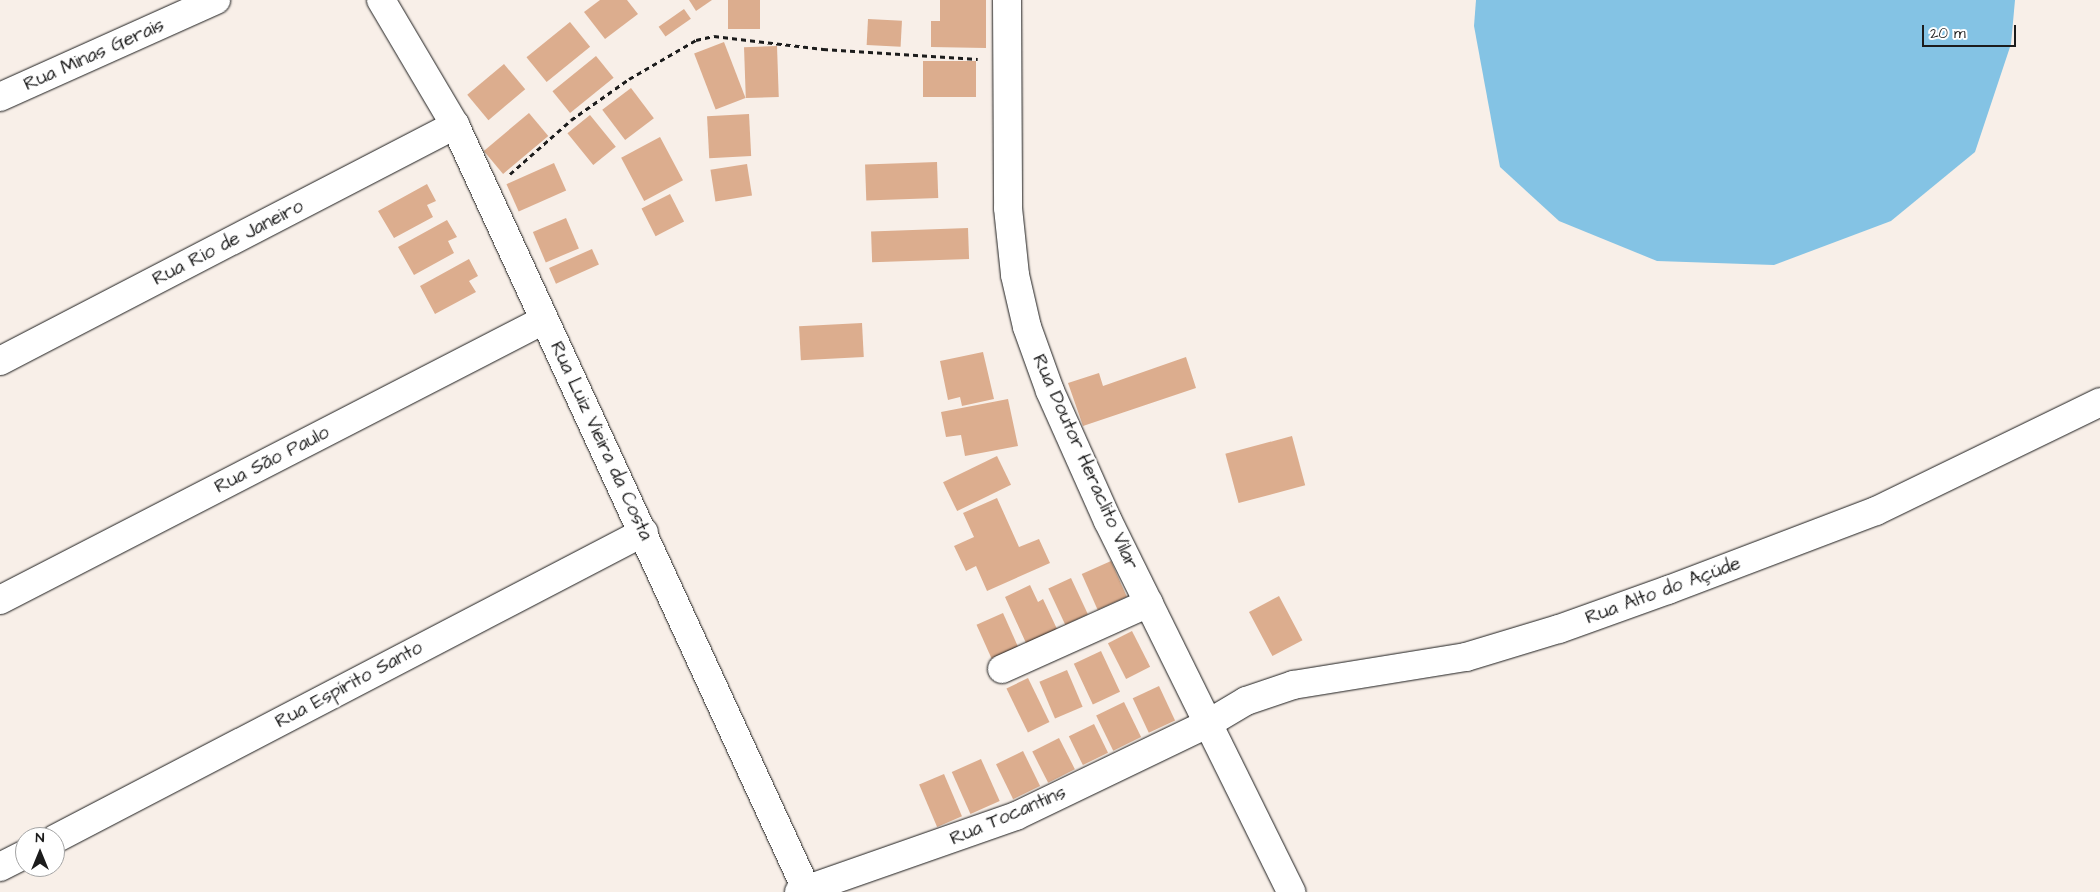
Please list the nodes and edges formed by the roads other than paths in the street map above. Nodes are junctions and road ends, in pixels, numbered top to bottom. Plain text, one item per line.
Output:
1 (216, 0) edge
2 (381, 0) edge
3 (1007, 0) edge
4 (0, 97) edge
5 (455, 125) junction
6 (544, 320) junction
7 (0, 361) edge
8 (2100, 402) edge
9 (644, 532) junction
10 (0, 600) edge
11 (1149, 603) junction
12 (1002, 669) dead end
13 (1209, 723) junction
14 (65, 834) edge
15 (15, 859) edge
16 (0, 867) edge
17 (803, 891) edge
18 (1291, 892) edge

1 - 4 street, Rua Minas Gerais
2 - 5 street, Rua Luiz Vieira da Costa
3 - 11 street, Rua Doutor Heraclito Vilar
5 - 6 street, Rua Luiz Vieira da Costa
5 - 7 street, Rua Rio de Janeiro
6 - 9 street, Rua Luiz Vieira da Costa
6 - 10 street, Rua São Paulo
8 - 13 street, Rua Alto do Açúde
9 - 14 street, Rua Espírito Santo
9 - 17 street, Rua Luiz Vieira da Costa
11 - 12 street
11 - 13 street, Rua Doutor Heraclito Vilar
13 - 17 street, Rua Tocantins
13 - 18 street, Rua Doutor Heraclito Vilar
15 - 16 street

